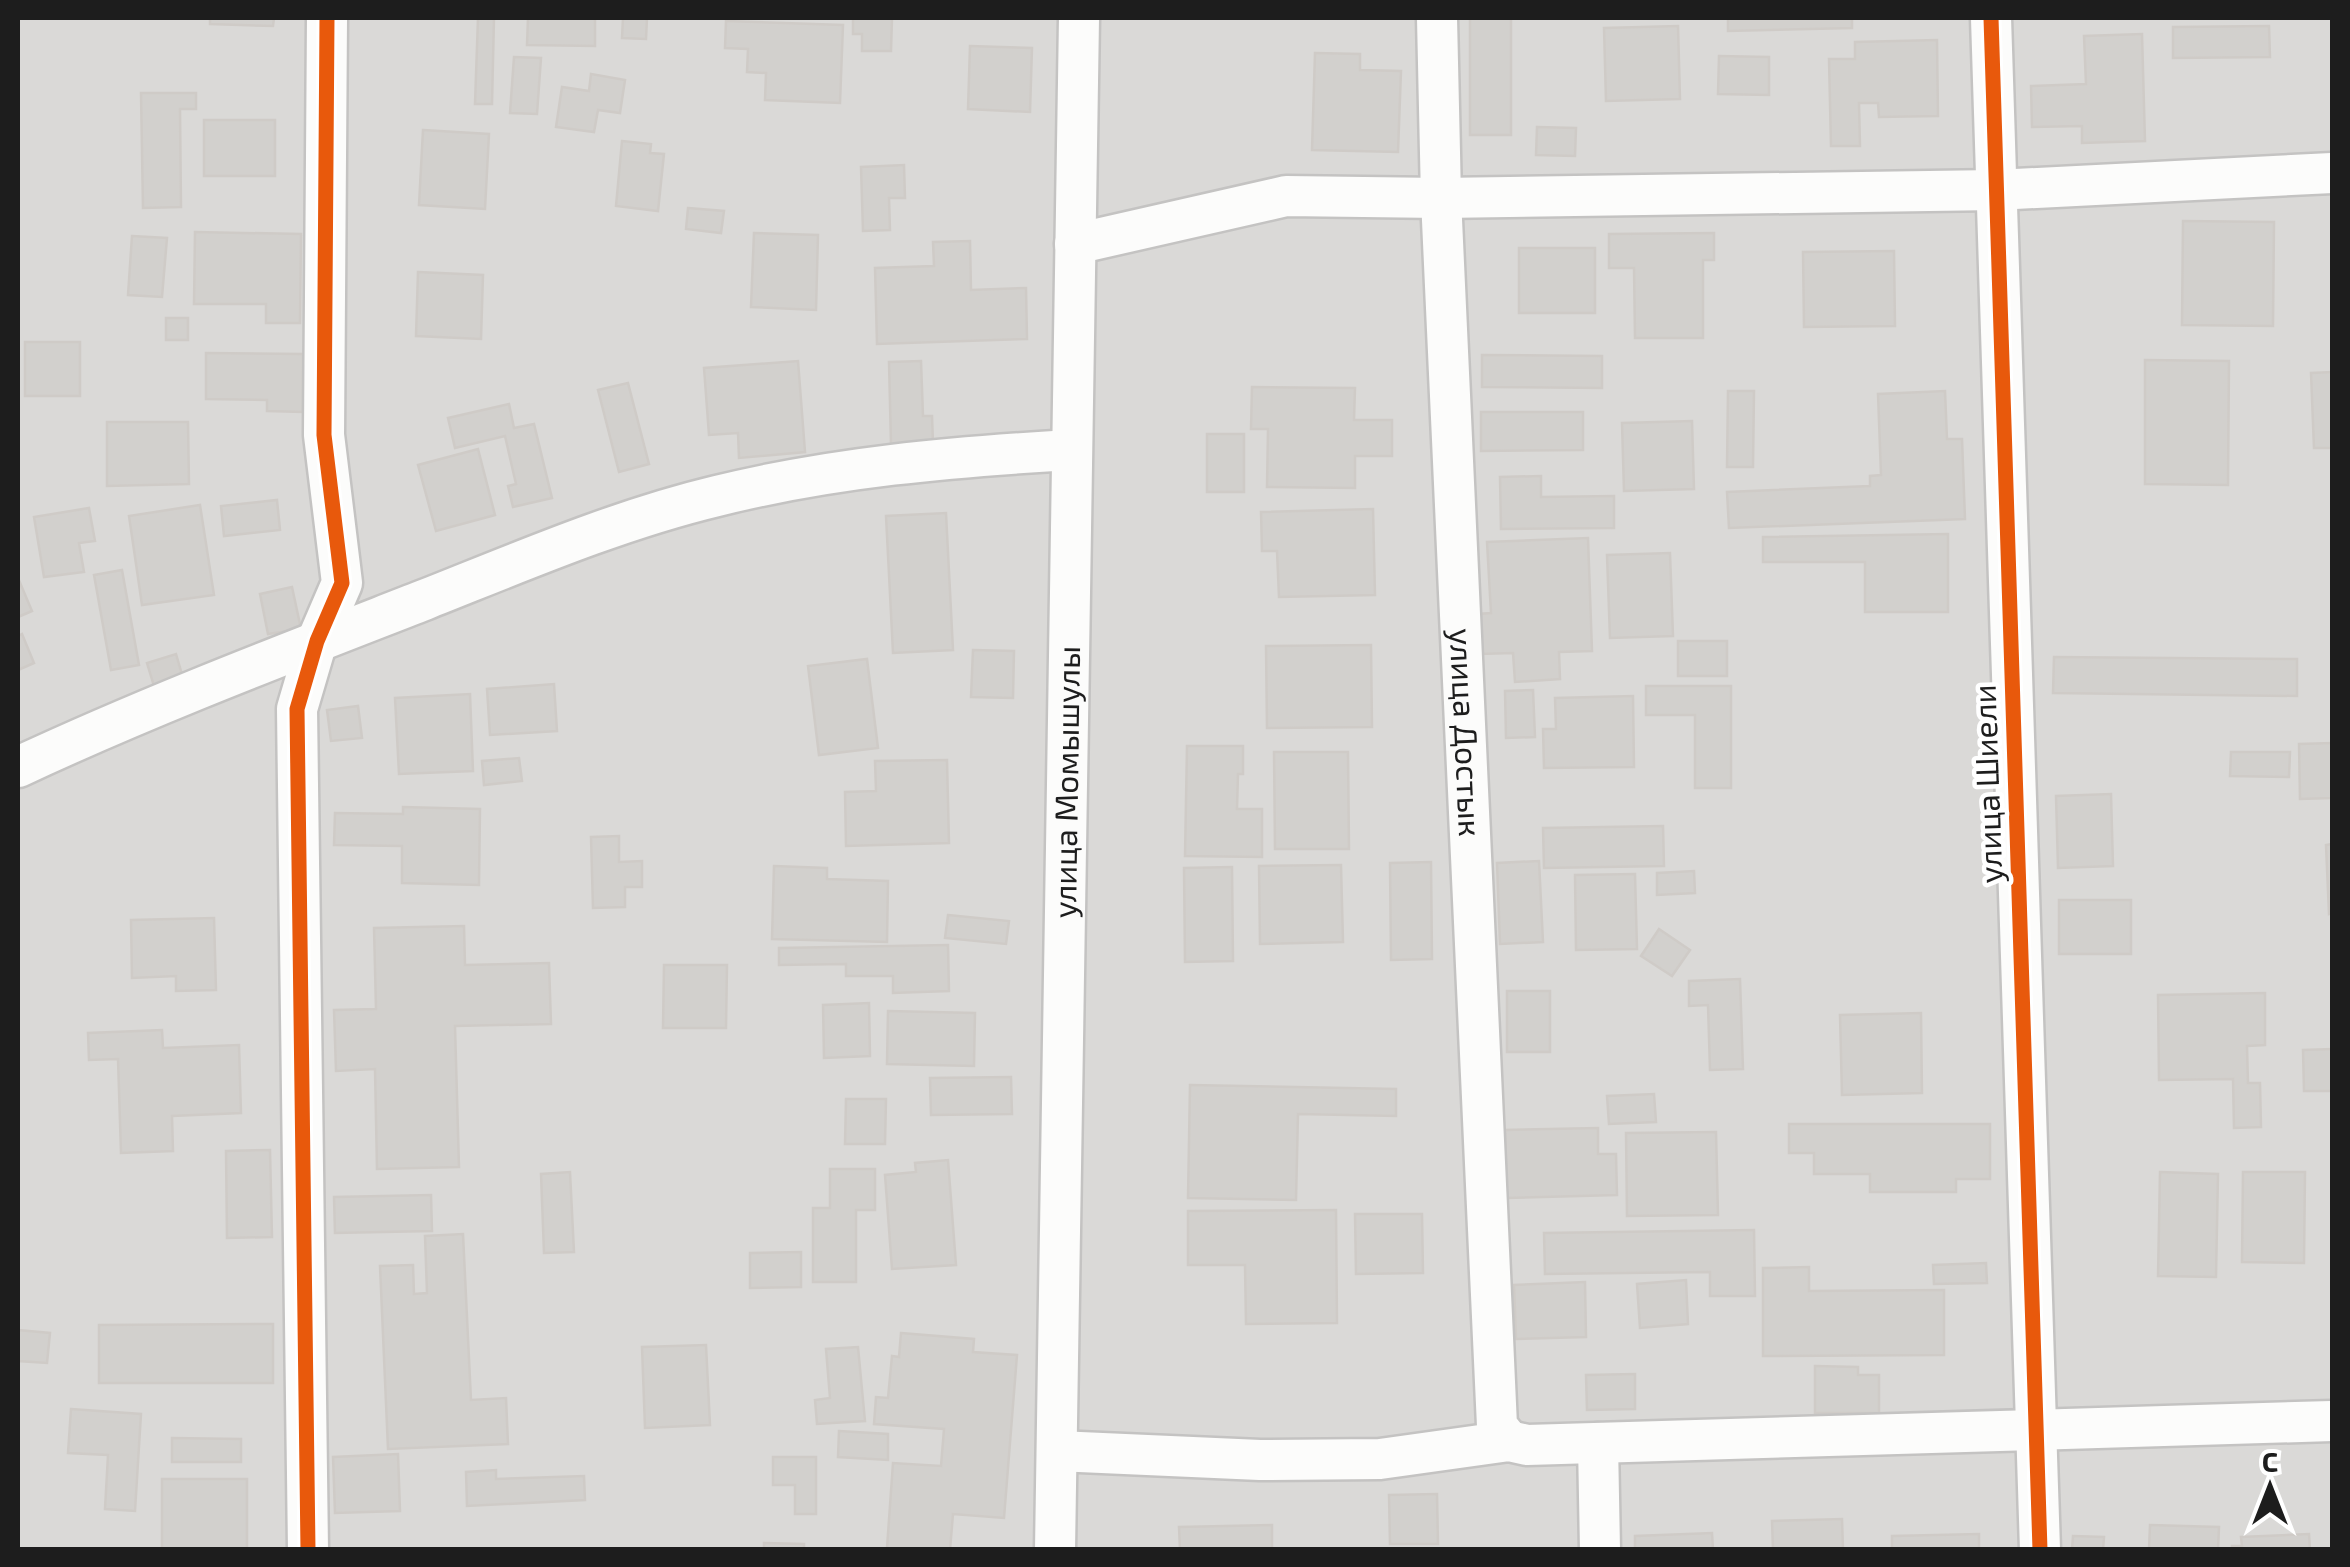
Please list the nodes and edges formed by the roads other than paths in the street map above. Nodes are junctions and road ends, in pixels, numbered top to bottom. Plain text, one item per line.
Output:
1 (327, 18) edge
2 (1080, 18) edge
3 (1437, 18) edge
4 (1991, 18) edge
5 (2332, 173) edge
6 (1996, 190) junction
7 (1440, 198) junction
8 (1075, 244) junction
9 (1070, 450) junction
10 (317, 641) junction
11 (18, 767) edge
12 (2332, 1421) edge
13 (2036, 1430) junction
14 (1510, 1442) junction
15 (1598, 1443) junction
16 (1056, 1451) junction
17 (308, 1550) edge
18 (1054, 1550) edge
19 (1600, 1550) edge
20 (2040, 1550) edge

1 - 10 street
2 - 8 street, улица Момышулы
3 - 7 street, улица Достык
4 - 6 street, улица Шиели
5 - 6 street
6 - 7 street
6 - 13 street, улица Шиели
7 - 8 street
7 - 14 street, улица Достык
8 - 9 street, улица Момышулы
9 - 10 street
9 - 16 street, улица Момышулы
10 - 11 street
10 - 17 street
12 - 13 street
13 - 15 street
13 - 20 street, улица Шиели
14 - 15 street
14 - 16 street
15 - 19 street
16 - 18 street, улица Момышулы

